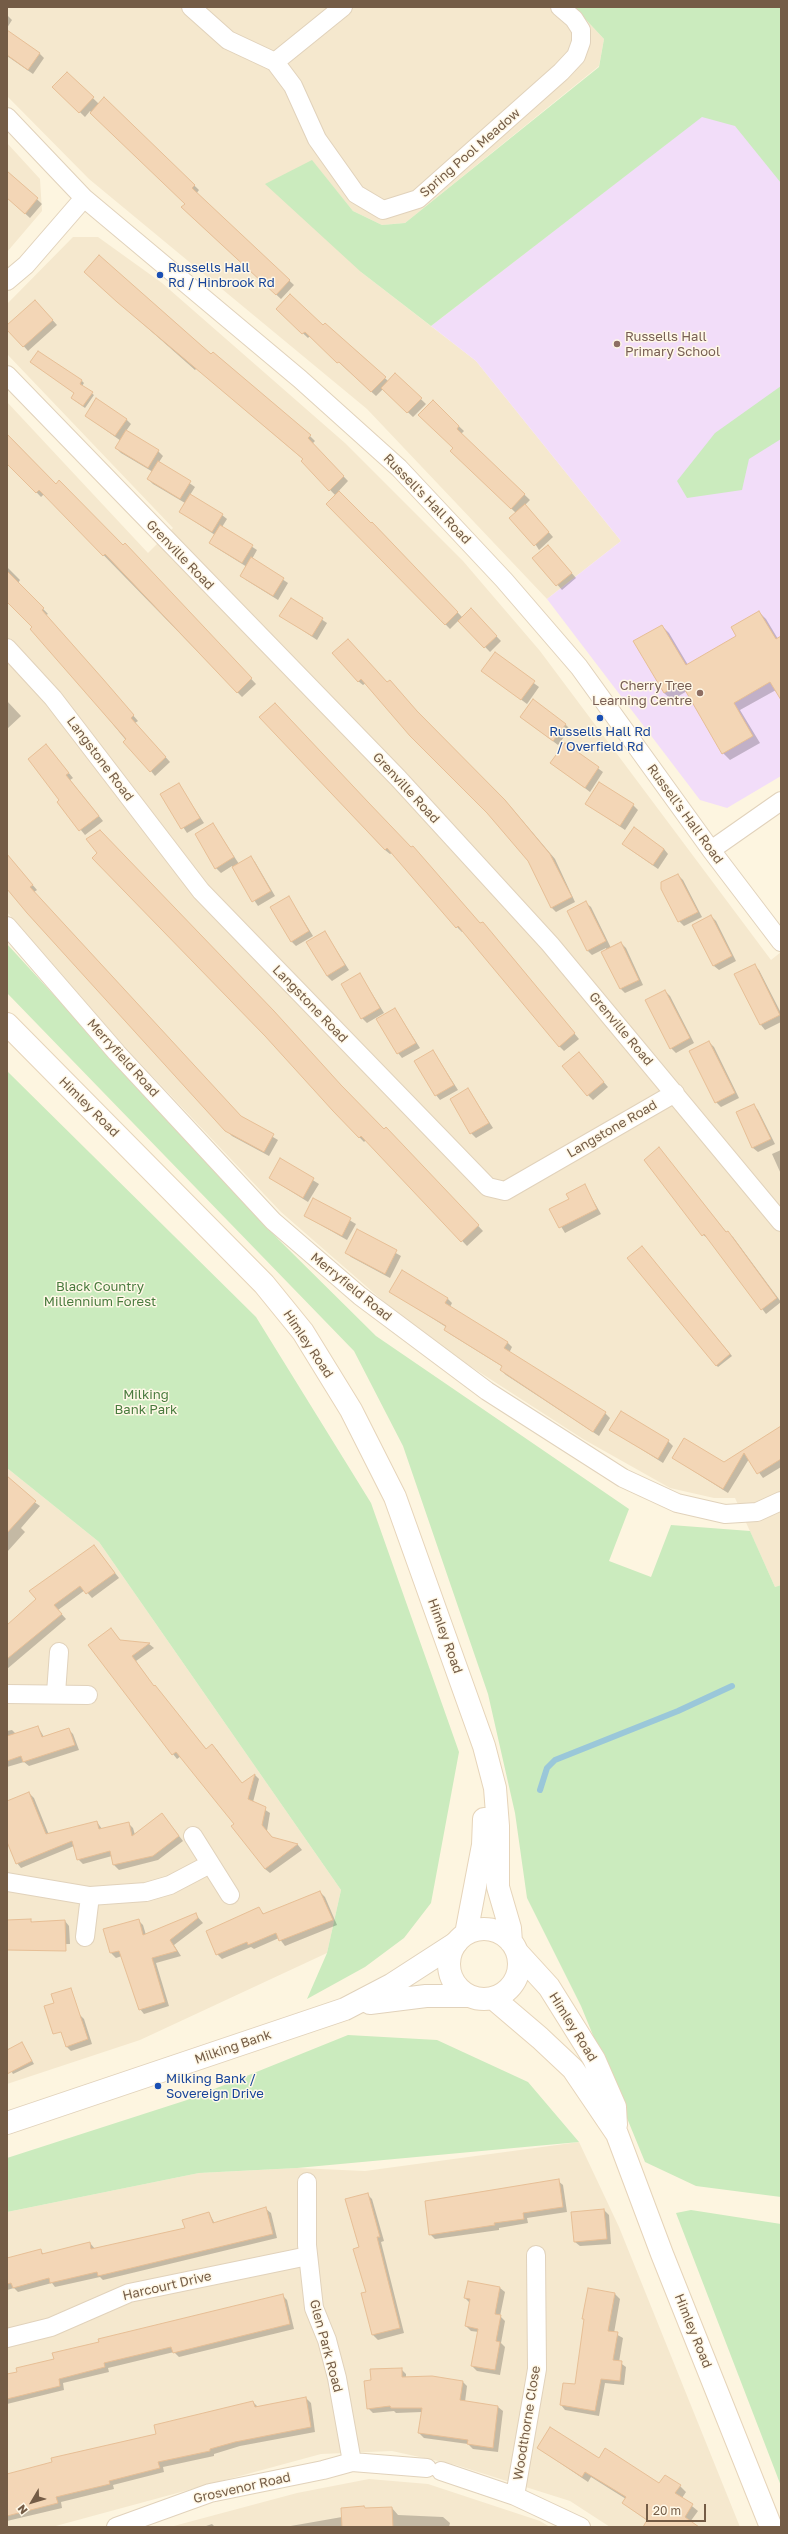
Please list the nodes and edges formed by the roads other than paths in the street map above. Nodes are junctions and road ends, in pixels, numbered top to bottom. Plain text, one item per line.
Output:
1 (191, 7) edge
2 (343, 7) edge
3 (560, 7) edge
4 (274, 62) junction
5 (7, 117) edge
6 (84, 198) junction
7 (7, 282) edge
8 (7, 375) edge
9 (7, 648) edge
10 (781, 801) edge
11 (711, 850) junction
12 (7, 926) edge
13 (781, 942) edge
14 (7, 1024) edge
15 (675, 1093) junction
16 (781, 1222) edge
17 (781, 1501) edge
18 (59, 1652) dead end
19 (56, 1693) junction
20 (7, 1694) edge
21 (88, 1695) dead end
22 (484, 1746) junction
23 (193, 1836) dead end
24 (210, 1864) junction
25 (7, 1882) edge
26 (230, 1895) dead end
27 (90, 1896) junction
28 (85, 1937) dead end
29 (461, 1938) junction
30 (514, 1947) junction
31 (468, 1996) junction
32 (493, 1998) junction
33 (345, 2009) junction
34 (7, 2123) edge
35 (617, 2134) junction
36 (307, 2182) dead end
37 (536, 2255) dead end
38 (308, 2256) junction
39 (7, 2338) edge
40 (352, 2462) junction
41 (515, 2496) junction
42 (116, 2527) edge
43 (581, 2527) edge
44 (771, 2527) edge

1 - 4 street, Spring Pool Meadow
2 - 4 street
3 - 4 street, Spring Pool Meadow
5 - 6 street, Russell's Hall Road
6 - 7 street
6 - 11 street, Russell's Hall Road
8 - 15 street, Grenville Road
9 - 15 street, Langstone Road
10 - 11 street
11 - 13 street, Russell's Hall Road
12 - 17 street, Merryfield Road
14 - 22 main road, Himley Road
15 - 16 street, Grenville Road
18 - 19 street
19 - 20 street
19 - 21 street
22 - 29 main road, Himley Road
22 - 30 main road, Himley Road
23 - 24 street
24 - 26 street
24 - 27 street
25 - 27 street
27 - 28 street
29 - 30 main road
29 - 31 main road
29 - 33 main road, Milking Bank
30 - 32 main road
30 - 35 main road, Himley Road
31 - 32 main road
31 - 33 main road, Milking Bank
32 - 35 main road, Himley Road
33 - 34 main road, Milking Bank
35 - 44 main road, Himley Road
36 - 38 street, Glen Park Road
37 - 41 street, Woodthorne Close
38 - 39 street, Harcourt Drive
38 - 40 street, Glen Park Road
40 - 41 street, Grosvenor Road
40 - 42 street, Grosvenor Road
41 - 43 street, Grosvenor Road

